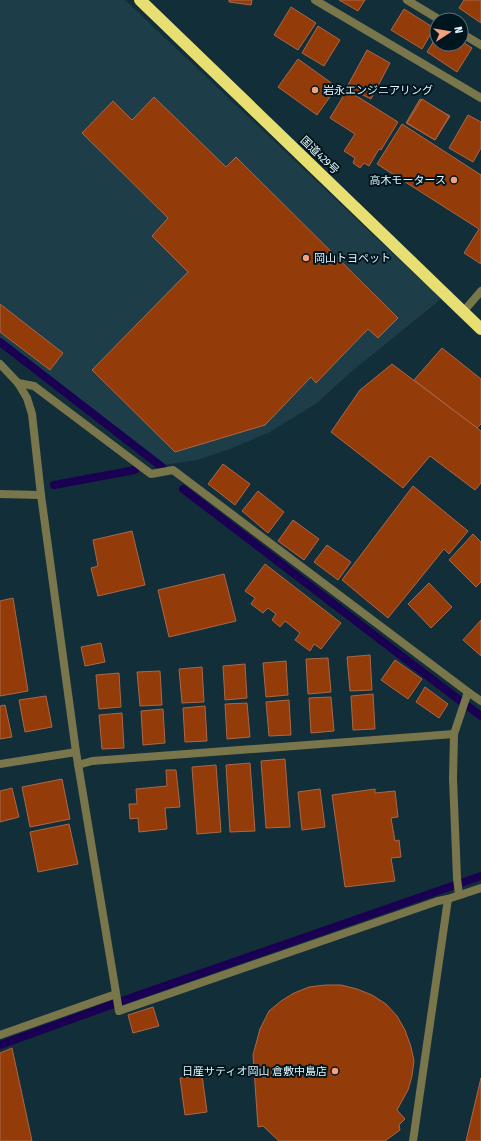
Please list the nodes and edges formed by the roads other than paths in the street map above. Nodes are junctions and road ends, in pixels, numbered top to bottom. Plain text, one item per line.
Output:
1 (140, 0) edge
2 (315, 0) edge
3 (407, 0) edge
4 (429, 13) edge
5 (469, 38) edge
6 (481, 45) edge
7 (481, 98) edge
8 (481, 291) edge
9 (463, 312) junction
10 (481, 329) edge
11 (0, 364) edge
12 (18, 383) junction
13 (0, 494) edge
14 (41, 495) junction
15 (466, 699) junction
16 (481, 701) edge
17 (454, 734) junction
18 (76, 752) junction
19 (0, 764) edge
20 (78, 765) junction
21 (481, 888) edge
22 (458, 892) junction
23 (448, 899) junction
24 (117, 1000) junction
25 (0, 1035) edge
26 (413, 1141) edge

1 - 9 highway, 国道429号
2 - 7 street
3 - 4 street
5 - 6 street
8 - 9 street
9 - 10 highway, 国道429号
11 - 12 street
12 - 14 street
12 - 15 street
13 - 14 street
14 - 18 street
15 - 16 street
15 - 17 street
17 - 20 street
17 - 22 street
18 - 19 street
18 - 20 street
20 - 24 street
21 - 22 street
22 - 23 street
23 - 24 street
23 - 26 street
24 - 25 street

